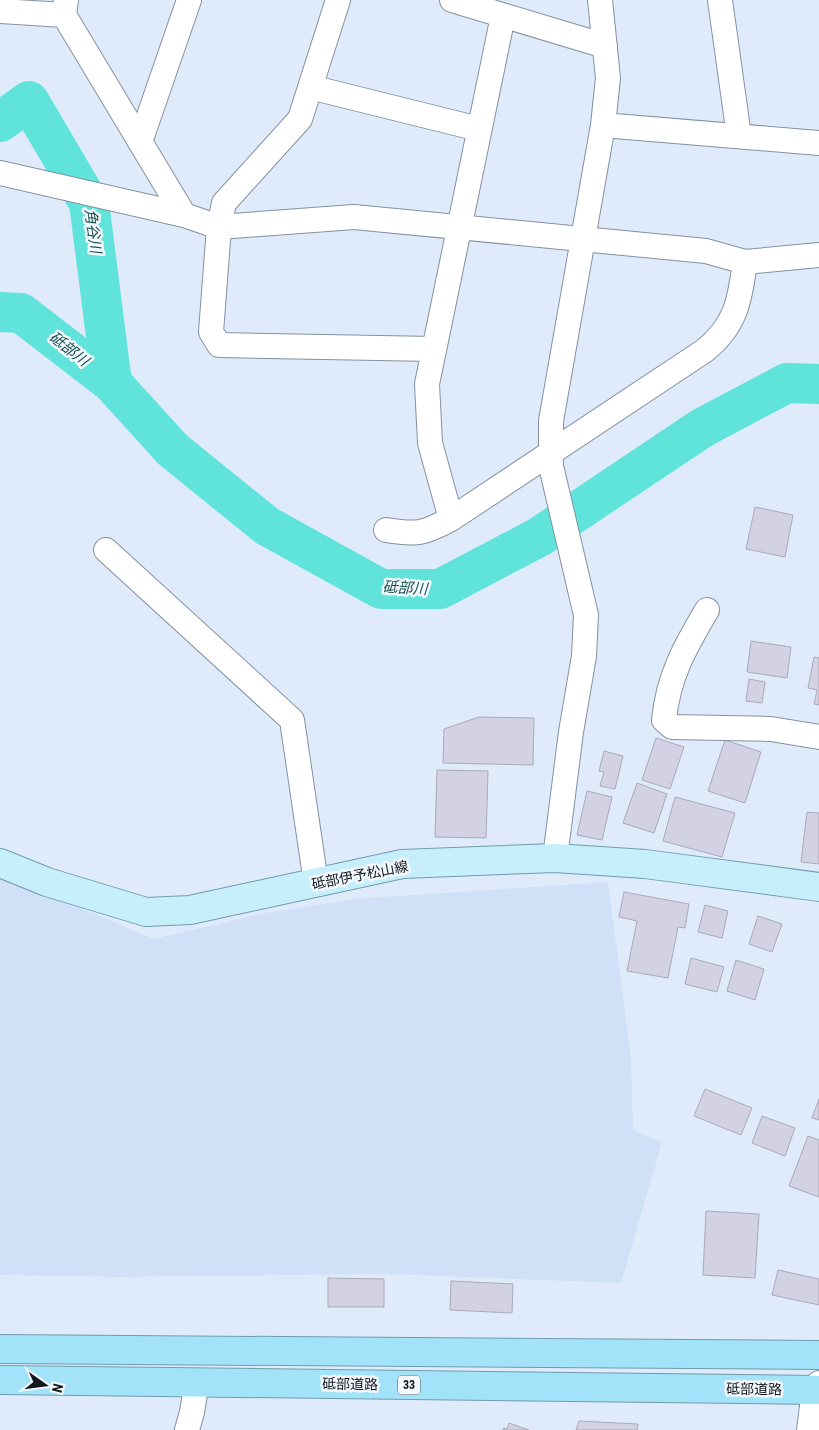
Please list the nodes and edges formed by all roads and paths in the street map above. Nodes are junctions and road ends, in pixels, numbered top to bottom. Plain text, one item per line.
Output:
1 (189, 0) edge
2 (338, 0) edge
3 (452, 0) edge
4 (600, 0) edge
5 (720, 0) edge
6 (65, 8) edge
7 (0, 11) edge
8 (503, 16) junction
9 (605, 46) junction
10 (310, 87) junction
11 (603, 126) junction
12 (479, 129) junction
13 (739, 136) junction
14 (140, 142) junction
15 (819, 143) edge
16 (0, 173) edge
17 (184, 215) junction
18 (219, 227) junction
19 (458, 227) junction
20 (584, 240) junction
21 (819, 255) edge
22 (745, 262) junction
23 (434, 349) junction
24 (551, 459) junction
25 (451, 519) junction
26 (386, 530) dead end
27 (106, 550) dead end
28 (707, 610) dead end
29 (819, 737) edge
30 (555, 858) junction
31 (0, 862) edge
32 (316, 883) junction
33 (819, 887) edge
34 (0, 1349) edge
35 (819, 1355) edge
36 (0, 1380) edge
37 (196, 1382) junction
38 (817, 1388) edge
39 (187, 1430) edge
40 (809, 1430) edge

1 - 14 street
2 - 10 street
3 - 8 street
4 - 9 street
5 - 13 street
6 - 7 street
6 - 14 street
8 - 9 street
8 - 12 street
9 - 11 street
10 - 12 street
10 - 18 street
11 - 13 street
11 - 20 street
12 - 19 street
13 - 15 street
14 - 17 street
16 - 17 street
17 - 18 street
18 - 19 street
18 - 23 street
19 - 20 street
19 - 23 street
20 - 22 street
20 - 24 street
21 - 22 street
22 - 24 street
23 - 25 street
24 - 25 street
24 - 30 street
25 - 26 street
27 - 32 street
28 - 29 street
30 - 32 main road, 砥部伊予松山線
30 - 33 main road, 砥部伊予松山線
31 - 32 main road, 砥部伊予松山線
34 - 35 highway
36 - 37 highway, 砥部道路 / 33
37 - 38 highway, 砥部道路 / 33
37 - 39 street
38 - 40 street

